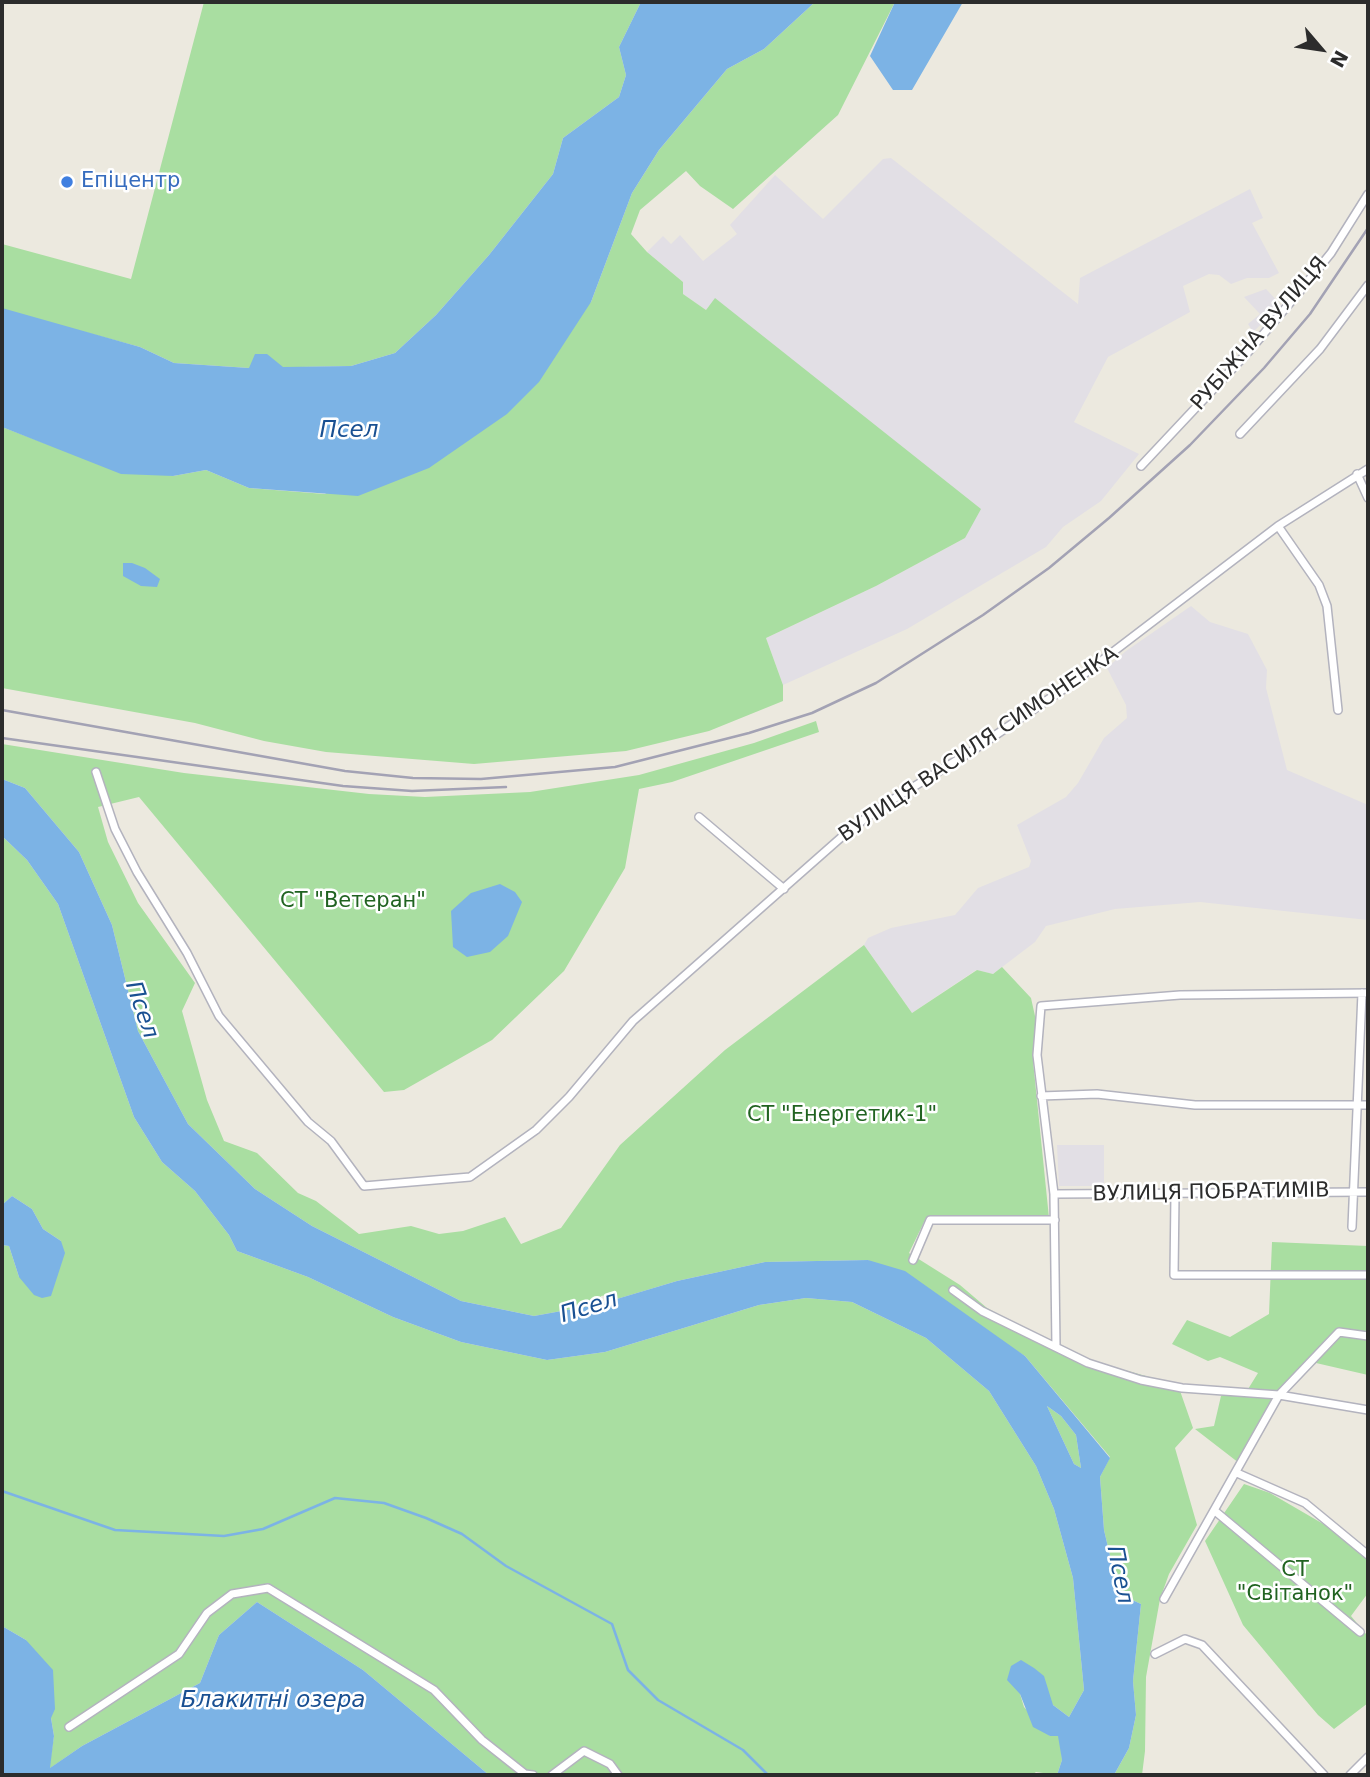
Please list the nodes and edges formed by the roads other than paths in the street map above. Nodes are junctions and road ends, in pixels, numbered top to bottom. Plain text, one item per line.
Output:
1 (1368, 194) edge
2 (1368, 285) edge
3 (1240, 434) dead end
4 (1141, 466) dead end
5 (1368, 469) edge
6 (1357, 474) junction
7 (1368, 498) edge
8 (1278, 526) junction
9 (1338, 710) dead end
10 (96, 772) dead end
11 (699, 817) dead end
12 (783, 889) junction
13 (1365, 993) edge
14 (1041, 1096) junction
15 (1356, 1105) junction
16 (1368, 1105) edge
17 (1352, 1191) junction
18 (1368, 1192) edge
19 (1054, 1194) junction
20 (1175, 1195) junction
21 (1055, 1220) junction
22 (1352, 1227) dead end
23 (913, 1261) dead end
24 (1368, 1275) edge
25 (953, 1290) dead end
26 (1368, 1336) edge
27 (1056, 1347) junction
28 (1279, 1395) junction
29 (1368, 1410) edge
30 (1237, 1473) junction
31 (1215, 1511) junction
32 (1368, 1555) edge
33 (1164, 1599) dead end
34 (1360, 1632) dead end
35 (1155, 1654) dead end
36 (69, 1727) dead end
37 (1368, 1757) edge
38 (533, 1775) edge
39 (552, 1775) edge
40 (618, 1775) edge
41 (1324, 1775) edge
42 (1350, 1775) edge

1 - 4 street, РУБІЖНА ВУЛИЦЯ
2 - 3 street
5 - 6 street, ВУЛИЦЯ ВАСИЛЯ СИМОНЕНКА
6 - 7 street
6 - 8 street, ВУЛИЦЯ ВАСИЛЯ СИМОНЕНКА
8 - 9 street
8 - 12 street, ВУЛИЦЯ ВАСИЛЯ СИМОНЕНКА
10 - 12 street, ВУЛИЦЯ ВАСИЛЯ СИМОНЕНКА
11 - 12 street
13 - 14 street
13 - 15 street
14 - 15 street
14 - 19 street
15 - 16 street
15 - 17 street
17 - 18 street, ВУЛИЦЯ ПОБРАТИМІВ
17 - 20 street, ВУЛИЦЯ ПОБРАТИМІВ
17 - 22 street
19 - 20 street, ВУЛИЦЯ ПОБРАТИМІВ
19 - 21 street
20 - 24 street
21 - 23 street
21 - 27 street
25 - 27 street
26 - 28 street
27 - 28 street
28 - 29 street
28 - 30 street
30 - 31 street
30 - 32 street
31 - 33 street
31 - 34 street
35 - 41 street
36 - 38 street
37 - 42 street
39 - 40 street

